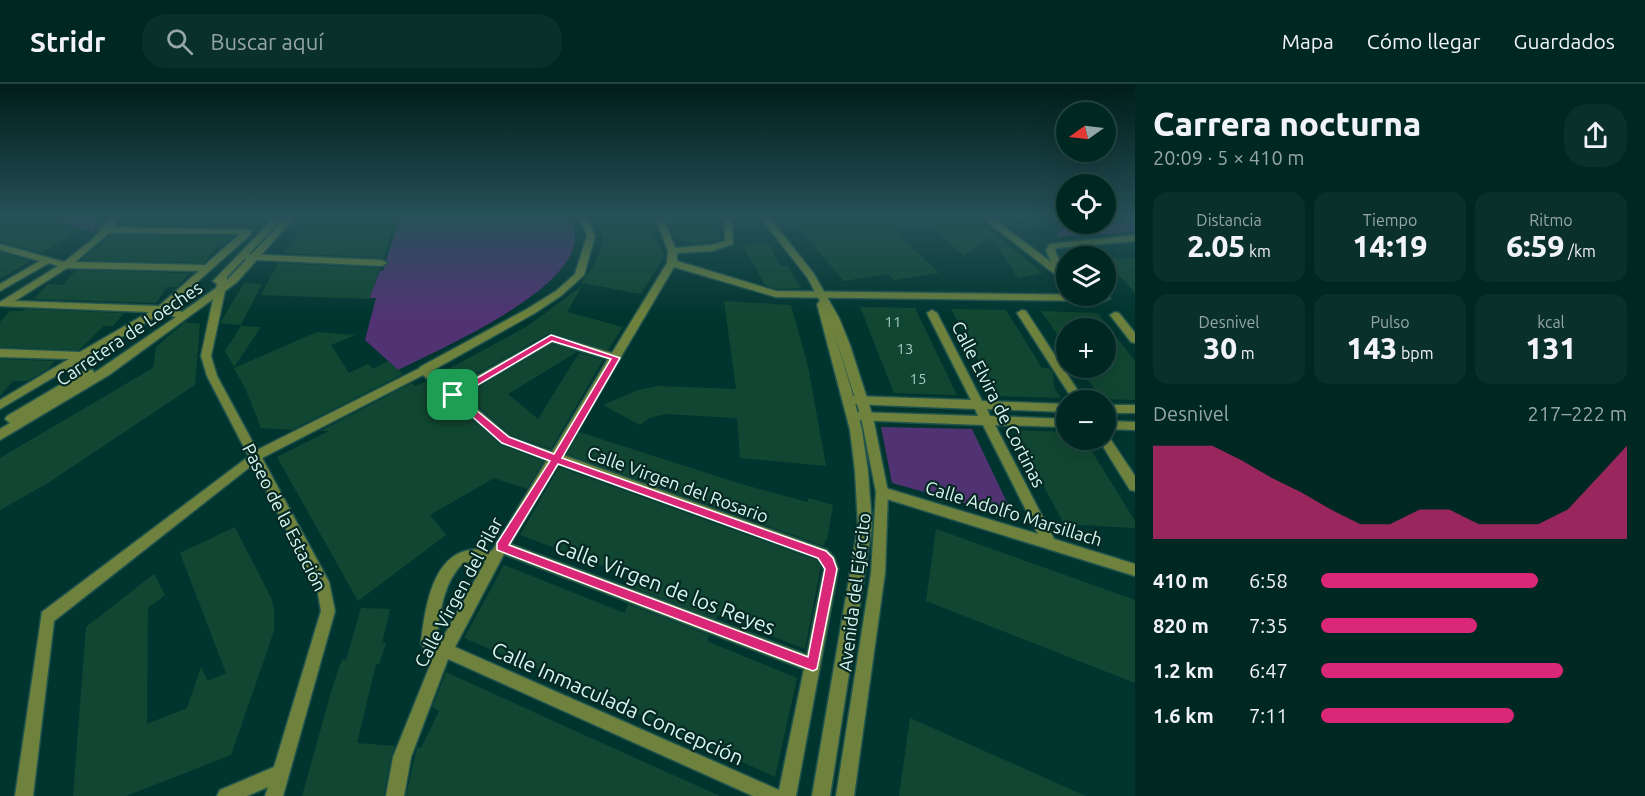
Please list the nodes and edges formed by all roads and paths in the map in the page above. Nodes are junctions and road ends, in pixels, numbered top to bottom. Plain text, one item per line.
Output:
1 (11, 250) edge
2 (83, 250) edge
3 (228, 250) edge
4 (254, 250) edge
5 (256, 250) edge
6 (587, 250) edge
7 (682, 250) edge
8 (790, 250) edge
9 (1029, 250) edge
10 (1050, 250) edge
11 (672, 251) joint
12 (249, 257) junction
13 (46, 261) junction
14 (382, 263) dead end
15 (672, 263) junction
16 (65, 265) junction
17 (1056, 265) edge
18 (209, 268) junction
19 (1056, 270) edge
20 (222, 284) junction
21 (0, 288) edge
22 (820, 294) junction
23 (1056, 296) edge
24 (2, 305) edge
25 (161, 309) junction
26 (932, 313) dead end
27 (1022, 313) dead end
28 (181, 314) junction
29 (1115, 315) dead end
30 (1135, 340) edge
31 (0, 353) edge
32 (85, 356) junction
33 (616, 358) junction
34 (424, 370) junction
35 (1072, 390) edge
36 (453, 395) junction
37 (856, 400) junction
38 (979, 404) junction
39 (0, 405) edge
40 (1056, 408) edge
41 (1116, 409) edge
42 (1135, 409) edge
43 (860, 417) junction
44 (986, 419) junction
45 (1056, 422) edge
46 (1116, 425) edge
47 (0, 426) edge
48 (1135, 426) edge
49 (0, 435) edge
50 (1112, 450) edge
51 (256, 456) junction
52 (556, 459) junction
53 (1135, 486) edge
54 (882, 492) junction
55 (1049, 543) junction
56 (498, 552) junction
57 (1135, 570) edge
58 (444, 651) junction
59 (813, 665) junction
60 (281, 773) junction
61 (24, 796) edge
62 (226, 796) edge
63 (274, 796) edge
64 (395, 796) edge
65 (773, 796) edge
66 (787, 796) edge
67 (821, 796) edge
68 (845, 796) edge

1 - 13 street
2 - 16 street
3 - 18 street, Carretera de Loeches
4 - 12 street, Carretera de Loeches
5 - 12 street, Carretera de Loeches
6 - 34 street
7 - 11 street
8 - 22 street, Avenida del Ejército
9 - 19 street
10 - 17 street
11 - 15 street
12 - 14 street
12 - 20 street, Carretera de Loeches
13 - 16 street
13 - 21 street
15 - 22 street
15 - 33 street, Calle Virgen del Pilar
16 - 18 street
16 - 24 street
18 - 25 street, Carretera de Loeches
20 - 28 street, Carretera de Loeches
20 - 51 street, Paseo de la Estación
22 - 23 street
22 - 37 street, Avenida del Ejército
24 - 25 street
25 - 28 street
25 - 32 street, Carretera de Loeches
26 - 38 street, Calle Elvira de Cortinas
27 - 35 street
28 - 47 street, Carretera de Loeches
28 - 49 street, Carretera de Loeches
29 - 30 street
31 - 32 street
32 - 39 street, Carretera de Loeches
33 - 36 street
33 - 52 street, Calle Virgen del Pilar
34 - 36 street, Calle Virgen del Rosario
34 - 51 street
36 - 52 street, Calle Virgen del Rosario
37 - 38 street
37 - 43 street, Avenida del Ejército
38 - 40 street
38 - 44 street, Calle Elvira de Cortinas
41 - 42 street
43 - 44 street
43 - 54 street, Avenida del Ejército
43 - 67 street, Avenida del Ejército
44 - 45 street
44 - 55 street, Calle Elvira de Cortinas
46 - 48 street
50 - 53 street
51 - 60 street, Paseo de la Estación
51 - 61 street
52 - 56 street, Calle Virgen del Pilar
52 - 59 street, Calle Virgen del Rosario
54 - 55 street, Calle Adolfo Marsillach
54 - 68 street, Avenida del Ejército
55 - 57 street, Calle Adolfo Marsillach
56 - 58 street, Calle Virgen del Pilar
56 - 58 street, Calle Virgen de los Reyes
56 - 59 street, Calle Virgen de los Reyes
58 - 64 street, Calle Virgen del Pilar
58 - 65 street, Calle Inmaculada Concepción
59 - 66 street
60 - 62 street
60 - 63 street, Paseo de la Estación

